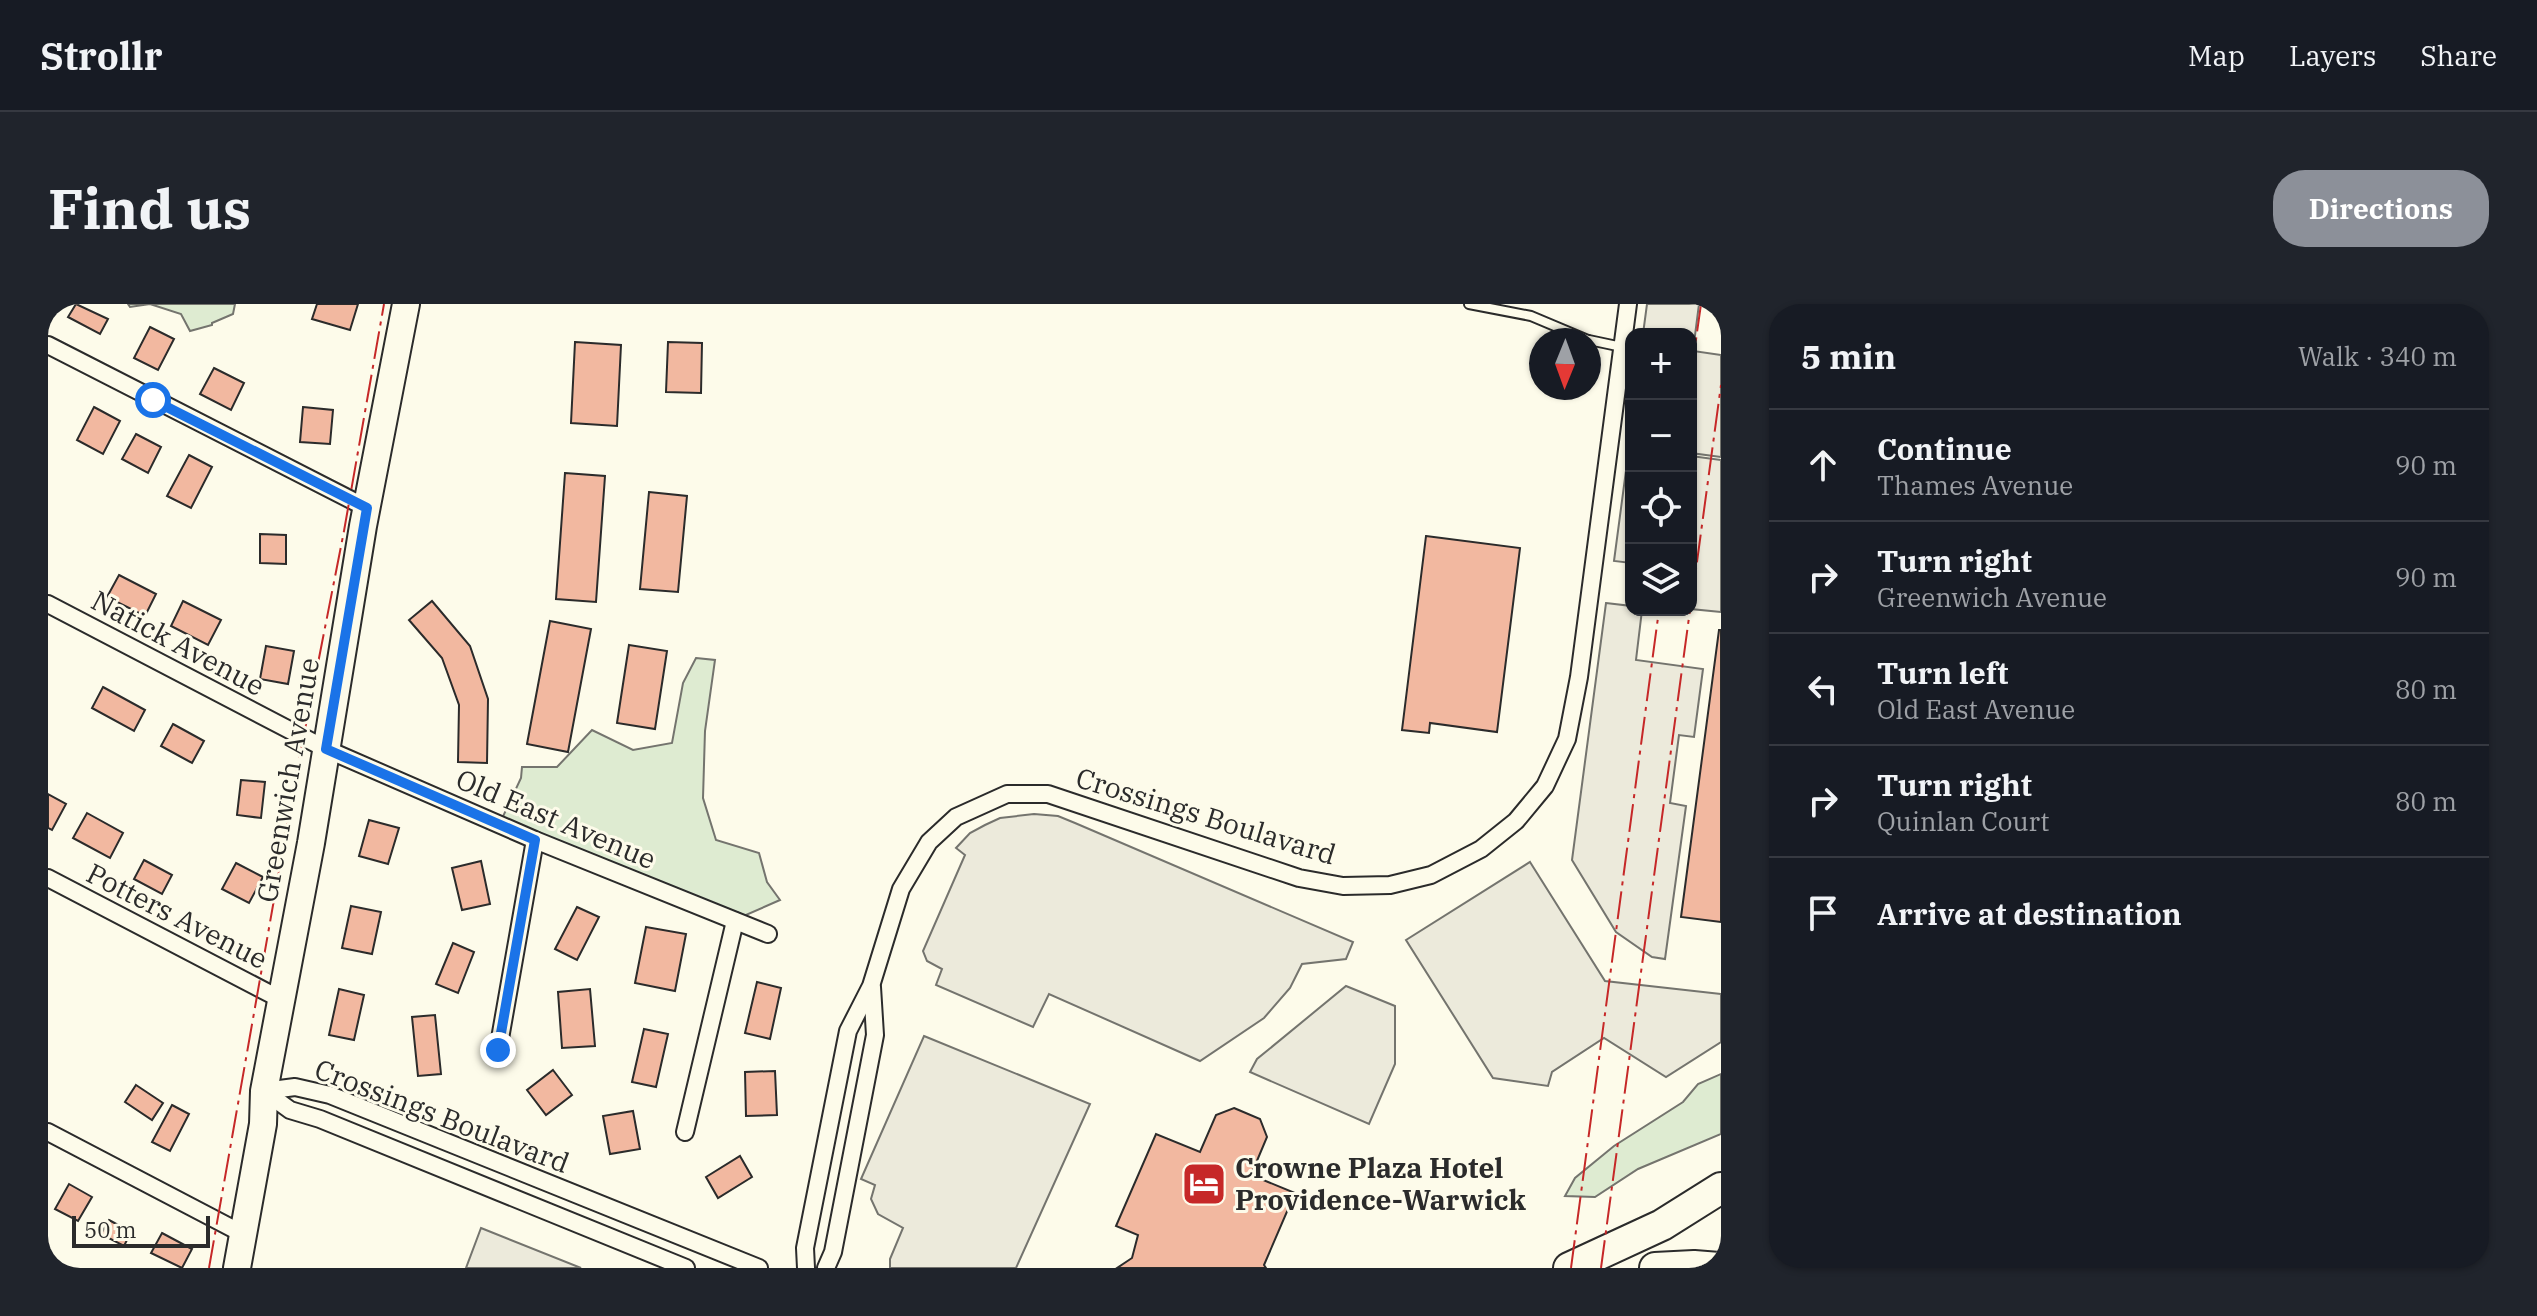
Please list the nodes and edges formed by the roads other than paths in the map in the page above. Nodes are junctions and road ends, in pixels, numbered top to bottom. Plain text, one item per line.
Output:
1 (406, 304) edge
2 (1469, 304) edge
3 (1628, 304) edge
4 (1560, 328) edge
5 (1601, 343) edge
6 (48, 345) edge
7 (1623, 347) junction
8 (367, 508) junction
9 (48, 604) edge
10 (326, 749) junction
11 (535, 840) junction
12 (48, 878) edge
13 (735, 921) junction
14 (768, 934) dead end
15 (871, 986) junction
16 (282, 1000) junction
17 (498, 1050) dead end
18 (264, 1091) junction
19 (48, 1132) edge
20 (685, 1132) dead end
21 (1721, 1188) edge
22 (243, 1234) junction
23 (237, 1268) edge
24 (686, 1268) edge
25 (759, 1268) edge
26 (806, 1268) edge
27 (826, 1268) edge
28 (1569, 1268) edge
29 (1655, 1268) edge
30 (1719, 1268) edge

1 - 8 main road, Greenwich Avenue
2 - 4 lane
3 - 7 street, Crossings Boulavard
5 - 7 lane
6 - 8 street
7 - 15 street, Crossings Boulavard
8 - 10 main road, Greenwich Avenue
9 - 10 street, Natick Avenue
10 - 11 street, Old East Avenue
10 - 16 main road, Greenwich Avenue
11 - 13 street, Old East Avenue
11 - 17 street
12 - 16 street, Potters Avenue
13 - 14 street, Old East Avenue
13 - 20 street
15 - 26 street, Crossings Boulavard
15 - 27 street, Crossings Boulavard
16 - 18 main road, Greenwich Avenue
18 - 22 main road, Greenwich Avenue
18 - 24 street, Crossings Boulavard
18 - 25 street, Crossings Boulavard
19 - 22 street
21 - 28 highway
22 - 23 main road, Greenwich Avenue
29 - 30 highway

